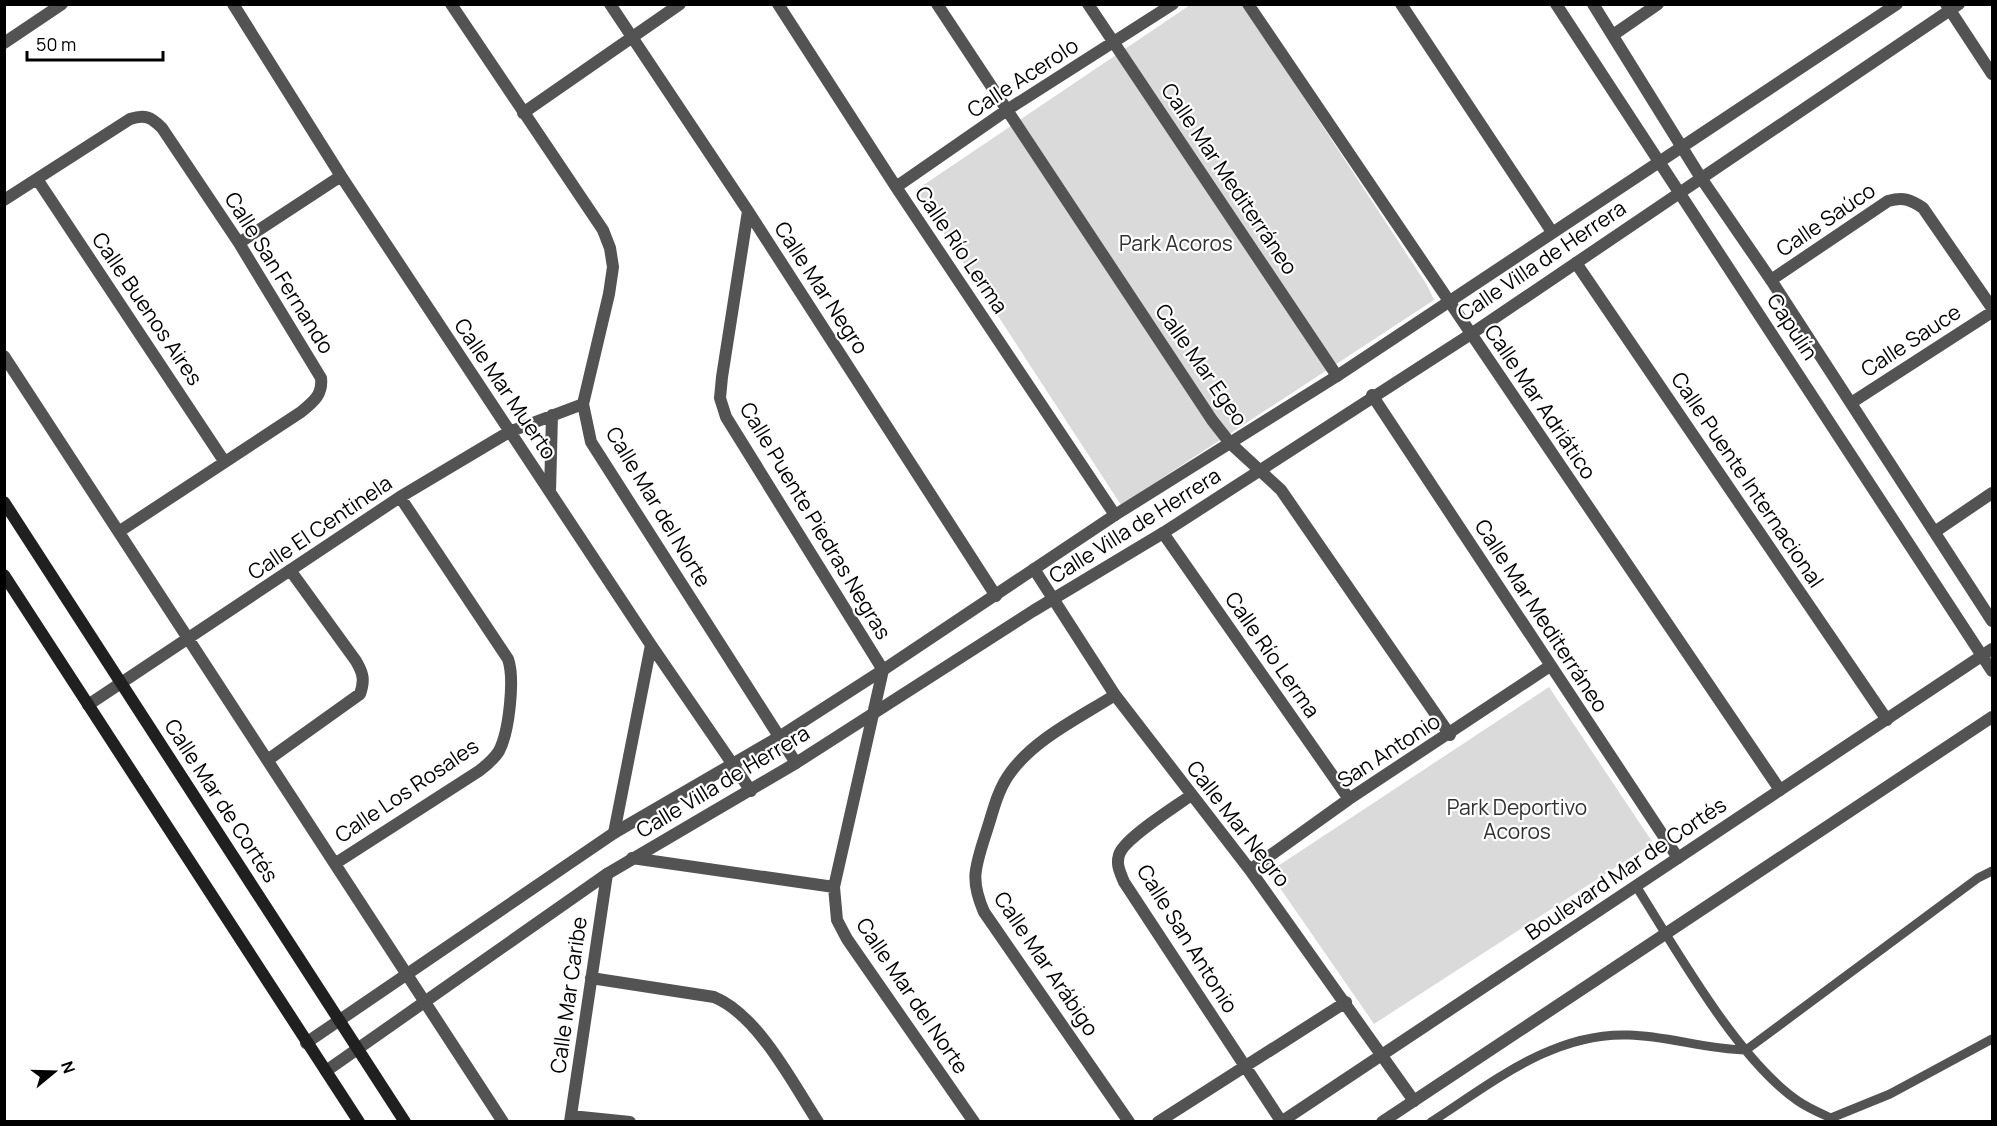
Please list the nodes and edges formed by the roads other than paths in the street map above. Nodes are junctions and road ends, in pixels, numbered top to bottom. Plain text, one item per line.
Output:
1 (62, 4) edge
2 (233, 4) edge
3 (451, 4) edge
4 (610, 4) edge
5 (680, 4) edge
6 (778, 4) edge
7 (937, 4) edge
8 (1088, 4) edge
9 (1173, 4) edge
10 (1248, 4) edge
11 (1401, 4) edge
12 (1556, 4) edge
13 (1593, 4) edge
14 (1658, 4) edge
15 (1897, 4) edge
16 (1952, 6) edge
17 (1613, 35) junction
18 (632, 37) junction
19 (4, 43) edge
20 (1113, 43) junction
21 (1992, 74) edge
22 (1007, 110) junction
23 (523, 113) junction
24 (1682, 145) junction
25 (1660, 160) junction
26 (341, 176) junction
27 (1701, 178) junction
28 (37, 179) junction
29 (896, 188) junction
30 (1680, 190) junction
31 (4, 200) edge
32 (748, 211) junction
33 (1552, 232) junction
34 (239, 243) junction
35 (1576, 263) junction
36 (1771, 280) junction
37 (1446, 301) junction
38 (1992, 310) edge
39 (1471, 333) junction
40 (4, 356) edge
41 (1338, 376) junction
42 (1372, 395) junction
43 (1851, 403) junction
44 (583, 404) junction
45 (552, 415) junction
46 (509, 432) junction
47 (1230, 443) junction
48 (224, 461) junction
49 (1261, 469) junction
50 (550, 492) junction
51 (1992, 493) edge
52 (400, 497) junction
53 (4, 502) edge
54 (1115, 515) junction
55 (120, 531) junction
56 (1936, 531) junction
57 (1163, 532) junction
58 (1035, 569) junction
59 (290, 570) junction
60 (4, 575) edge
61 (996, 596) junction
62 (1054, 599) junction
63 (1992, 621) edge
64 (189, 638) junction
65 (651, 645) junction
66 (1987, 653) edge
67 (1550, 666) junction
68 (884, 670) junction
69 (1992, 671) edge
70 (123, 683) junction
71 (1115, 695) junction
72 (88, 705) junction
73 (874, 713) junction
74 (1992, 717) edge
75 (1887, 720) junction
76 (1450, 735) junction
77 (779, 737) junction
78 (268, 759) junction
79 (796, 763) junction
80 (732, 764) junction
81 (1780, 790) junction
82 (751, 791) junction
83 (1190, 796) junction
84 (1349, 799) junction
85 (614, 833) junction
86 (632, 858) junction
87 (1678, 858) junction
88 (336, 863) junction
89 (1250, 870) junction
90 (1992, 872) edge
91 (607, 874) junction
92 (1636, 886) junction
93 (834, 887) junction
94 (1666, 933) junction
95 (406, 974) junction
96 (591, 978) junction
97 (426, 1001) junction
98 (1346, 1002) junction
99 (339, 1021) junction
100 (1992, 1040) edge
101 (306, 1043) junction
102 (358, 1050) junction
103 (1746, 1050) junction
104 (1383, 1054) junction
105 (1245, 1068) junction
106 (326, 1071) junction
107 (1414, 1101) junction
108 (571, 1119) edge
109 (1832, 1120) edge
110 (1281, 1121) edge
111 (359, 1122) edge
112 (405, 1122) edge
113 (503, 1122) edge
114 (630, 1122) edge
115 (818, 1122) edge
116 (974, 1122) edge
117 (1129, 1122) edge
118 (1158, 1122) edge
119 (1383, 1122) edge
120 (1431, 1122) edge

1 - 19 street
2 - 26 street, Calle Mar Muerto
3 - 23 street, Calle Mar del Norte
4 - 18 street, Calle Mar Negro
5 - 18 street
6 - 29 street, Calle Río Lerma
7 - 22 street, Calle Mar Egeo
8 - 20 street, Calle Mar Mediterráneo
9 - 20 street, Calle Acerolo
10 - 37 street, Calle Mar Adriático
11 - 33 street
12 - 25 street, Capulín
13 - 17 street, Capulín
14 - 17 street
15 - 24 street, Calle Villa de Herrera
16 - 21 street
16 - 27 street, Calle Villa de Herrera
17 - 24 street, Capulín
18 - 23 street
18 - 32 street, Calle Mar Negro
20 - 22 street, Calle Acerolo
20 - 41 street, Calle Mar Mediterráneo
22 - 29 street, Calle Acerolo
22 - 47 street, Calle Mar Egeo
23 - 44 street, Calle Mar del Norte
24 - 25 street, Calle Villa de Herrera
24 - 27 street, Capulín
25 - 30 street, Capulín
25 - 33 street, Calle Villa de Herrera
26 - 34 street
26 - 46 street, Calle Mar Muerto
27 - 30 street, Calle Villa de Herrera
27 - 36 street, Capulín
28 - 31 street, Calle San Fernando
28 - 34 street, Calle San Fernando
28 - 48 street, Calle Buenos Aires
29 - 54 street, Calle Río Lerma
30 - 35 street, Calle Villa de Herrera
30 - 66 street, Capulín
32 - 61 street, Calle Mar Negro
32 - 68 street, Calle Puente Piedras Negras
33 - 37 street, Calle Villa de Herrera
34 - 48 street, Calle San Fernando
35 - 39 street, Calle Villa de Herrera
35 - 75 street, Calle Puente Internacional
36 - 38 street, Calle Saúco
36 - 43 street, Capulín
37 - 39 street, Calle Mar Adriático
37 - 41 street, Calle Villa de Herrera
38 - 43 street, Calle Sauce
39 - 42 street, Calle Villa de Herrera
39 - 81 street, Calle Mar Adriático
40 - 55 street
41 - 47 street, Calle Villa de Herrera
42 - 49 street, Calle Villa de Herrera
42 - 67 street, Calle Mar Mediterráneo
43 - 56 street, Capulín
44 - 45 street, Calle El Centinela
44 - 77 street, Calle Mar del Norte
45 - 46 street, Calle El Centinela
45 - 50 street
46 - 50 street, Calle Mar Muerto
46 - 52 street, Calle El Centinela
47 - 49 street, Calle Mar Egeo
47 - 54 street, Calle Villa de Herrera
48 - 55 street, Calle San Fernando
49 - 57 street, Calle Villa de Herrera
49 - 76 street, Calle Mar Egeo
50 - 65 street, Calle Mar Muerto
51 - 56 street
52 - 59 street, Calle El Centinela
52 - 88 street, Calle Los Rosales
53 - 70 main road, Calle Mar de Cortés
54 - 58 street, Calle Villa de Herrera
55 - 64 street
56 - 63 street, Capulín
57 - 62 street, Calle Villa de Herrera
57 - 84 street, Calle Río Lerma
58 - 61 street, Calle Villa de Herrera
58 - 62 street, Calle Mar Negro
59 - 64 street, Calle El Centinela
59 - 78 street
60 - 72 main road
61 - 68 street, Calle Villa de Herrera
62 - 71 street, Calle Mar Negro
62 - 73 street, Calle Villa de Herrera
64 - 70 street, Calle El Centinela
64 - 78 street
65 - 80 street, Calle Mar Muerto
65 - 85 street
66 - 69 street, Capulín
66 - 75 street, Boulevard Mar de Cortés
67 - 76 street, San Antonio
67 - 87 street, Calle Mar Mediterráneo
68 - 73 street, Calle Mar del Norte
68 - 77 street, Calle Villa de Herrera
70 - 72 street, Calle El Centinela
70 - 99 main road, Calle Mar de Cortés
71 - 83 street, Calle Mar Negro
71 - 117 street, Calle Mar Arábigo
72 - 101 main road
73 - 79 street, Calle Villa de Herrera
73 - 93 street, Calle Mar del Norte
74 - 94 street
75 - 81 street, Boulevard Mar de Cortés
76 - 84 street, San Antonio
77 - 79 street, Calle Mar del Norte
77 - 80 street, Calle Villa de Herrera
78 - 88 street
79 - 82 street, Calle Villa de Herrera
80 - 82 street, Calle Mar Muerto
80 - 85 street, Calle Villa de Herrera
81 - 87 street, Boulevard Mar de Cortés
82 - 86 street, Calle Villa de Herrera
83 - 89 street, Calle Mar Negro
83 - 105 street, Calle San Antonio
84 - 89 street, San Antonio
85 - 95 street, Calle Villa de Herrera
86 - 91 street, Calle Villa de Herrera
86 - 93 street
87 - 92 street, Boulevard Mar de Cortés
88 - 95 street
89 - 98 street, Calle Mar Negro
90 - 103 lane
91 - 96 street, Calle Mar Caribe
91 - 97 street, Calle Villa de Herrera
92 - 94 lane
92 - 104 street, Boulevard Mar de Cortés
93 - 116 street, Calle Mar del Norte
94 - 103 lane
94 - 107 street
95 - 97 street
95 - 99 street, Calle Villa de Herrera
96 - 108 street, Calle Mar Caribe
96 - 115 street
97 - 102 street, Calle Villa de Herrera
97 - 113 street
98 - 104 street, Calle Mar Negro
98 - 105 street
99 - 101 street, Calle Villa de Herrera
99 - 102 main road, Calle Mar de Cortés
100 - 109 lane
101 - 106 main road
102 - 106 street, Calle Villa de Herrera
102 - 112 main road, Calle Mar de Cortés
103 - 109 lane
103 - 120 lane
104 - 107 street, Calle Mar Negro
104 - 110 street, Boulevard Mar de Cortés
105 - 110 street, Calle San Antonio
105 - 118 street
106 - 111 main road
107 - 119 street
108 - 114 street

